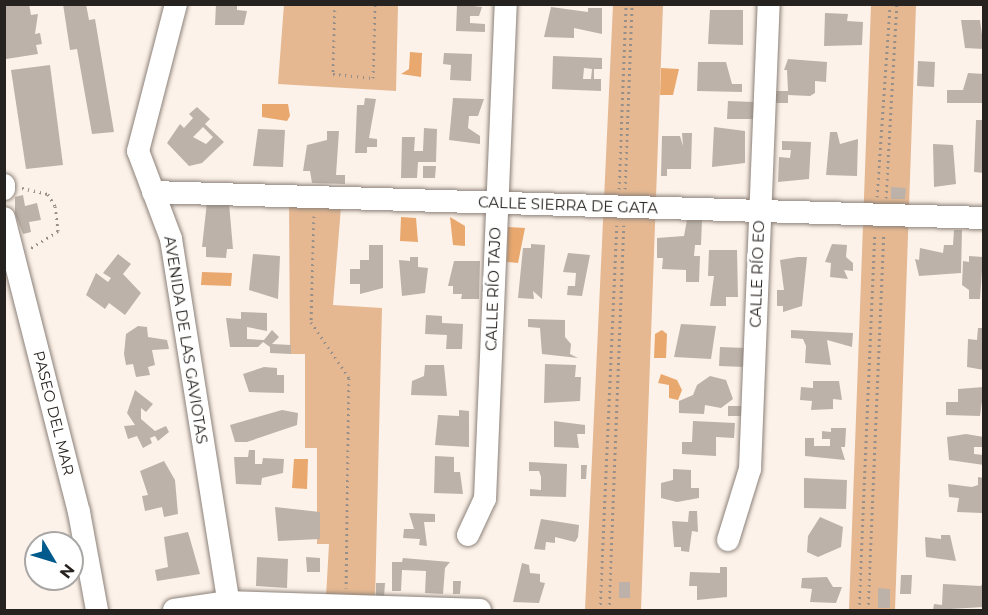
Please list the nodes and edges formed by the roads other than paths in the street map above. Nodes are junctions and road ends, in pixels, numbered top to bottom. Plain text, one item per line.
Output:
1 (176, 4) edge
2 (506, 4) edge
3 (769, 4) edge
4 (153, 192) junction
5 (497, 202) junction
6 (759, 211) junction
7 (4, 218) edge
8 (984, 218) edge
9 (468, 535) dead end
10 (728, 540) dead end
11 (229, 606) edge
12 (97, 610) edge
13 (174, 610) edge
14 (480, 610) edge

1 - 4 street, AVENIDA DE LAS GAVIOTAS
2 - 5 street, CALLE RÍO TAJO
3 - 6 street, CALLE RÍO EO
4 - 5 street, CALLE SIERRA DE GATA
4 - 11 street, AVENIDA DE LAS GAVIOTAS
5 - 6 street, CALLE SIERRA DE GATA
5 - 9 street, CALLE RÍO TAJO
6 - 8 street, CALLE SIERRA DE GATA
6 - 10 street, CALLE RÍO EO
7 - 12 street, PASEO DEL MAR
11 - 13 street
11 - 14 street

